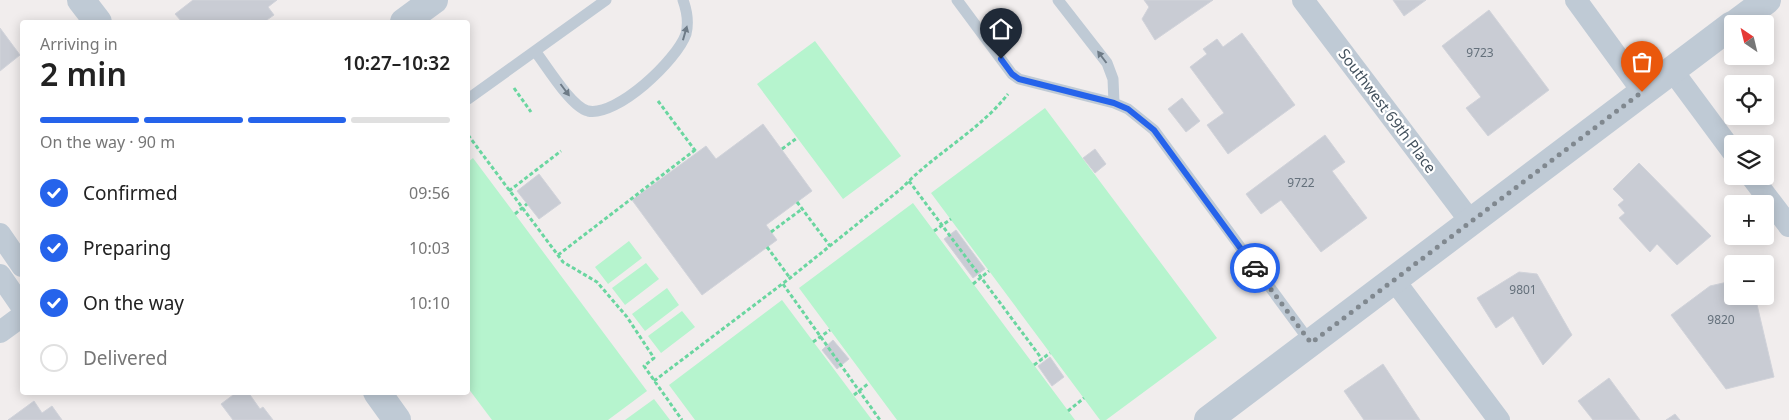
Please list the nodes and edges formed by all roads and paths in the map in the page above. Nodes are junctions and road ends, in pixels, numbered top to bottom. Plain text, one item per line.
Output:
1 (81, 0) edge
2 (434, 0) edge
3 (606, 0) edge
4 (683, 0) edge
5 (956, 0) edge
6 (1058, 0) edge
7 (1303, 0) edge
8 (1576, 0) edge
9 (1767, 0) edge
10 (1747, 15) edge
11 (96, 20) edge
12 (407, 20) edge
13 (1724, 32) edge
14 (535, 51) junction
15 (1672, 70) junction
16 (504, 73) junction
17 (1642, 92) junction
18 (470, 98) edge
19 (658, 101) dead end
20 (1114, 103) junction
21 (995, 110) dead end
22 (532, 112) dead end
23 (470, 138) edge
24 (797, 138) dead end
25 (1724, 140) edge
26 (782, 150) dead end
27 (561, 152) dead end
28 (909, 181) junction
29 (1758, 185) edge
30 (509, 191) junction
31 (797, 202) dead end
32 (527, 204) dead end
33 (522, 208) junction
34 (802, 209) junction
35 (515, 214) dead end
36 (951, 219) dead end
37 (1471, 222) junction
38 (943, 226) junction
39 (1789, 226) edge
40 (934, 231) dead end
41 (771, 232) dead end
42 (0, 234) edge
43 (830, 246) junction
44 (767, 247) dead end
45 (558, 255) junction
46 (20, 263) edge
47 (989, 271) dead end
48 (0, 275) edge
49 (981, 277) junction
50 (790, 278) junction
51 (1394, 280) junction
52 (783, 284) junction
53 (974, 284) dead end
54 (20, 303) edge
55 (20, 317) edge
56 (830, 330) dead end
57 (0, 332) edge
58 (820, 337) junction
59 (813, 342) dead end
60 (1311, 343) junction
61 (1050, 353) dead end
62 (1042, 359) junction
63 (1034, 365) dead end
64 (654, 381) junction
65 (869, 383) dead end
66 (858, 391) junction
67 (379, 395) edge
68 (854, 395) dead end
69 (1084, 398) dead end
70 (1068, 411) dead end
71 (397, 420) edge
72 (682, 420) edge
73 (880, 420) edge
74 (1208, 420) edge
75 (1499, 420) edge

1 - 11 street
2 - 12 street
3 - 14 lane
14 -> 4 lane
5 - 20 lane
20 -> 6 lane
7 - 37 street, Southwest 69th Place
8 - 17 street
9 - 10 street
13 - 15 street
14 - 16 lane
15 - 17 street
15 - 25 street
16 - 18 lane
16 - 22 path
17 - 37 street
19 - 45 path
20 - 60 lane
21 - 28 path
23 - 30 path
24 - 26 path
27 - 30 path
28 - 38 path
28 - 43 path
29 - 39 street
30 - 33 path
31 - 34 path
32 - 33 path
33 - 35 path
33 - 45 path
34 - 41 path
34 - 43 path
36 - 38 path
37 - 51 street
38 - 40 path
38 - 49 path
42 - 46 street
43 - 50 path
44 - 50 path
45 - 64 path
47 - 49 path
48 - 54 street
49 - 53 path
49 - 62 path
50 - 52 path
51 - 60 street
51 - 75 street
52 - 58 path
52 - 64 path
55 - 57 street
56 - 58 path
58 - 59 path
58 - 66 path
60 - 74 street
61 - 62 path
62 - 63 path
64 - 72 path
65 - 66 path
66 - 68 path
66 - 73 path
67 - 71 street
69 - 70 path

